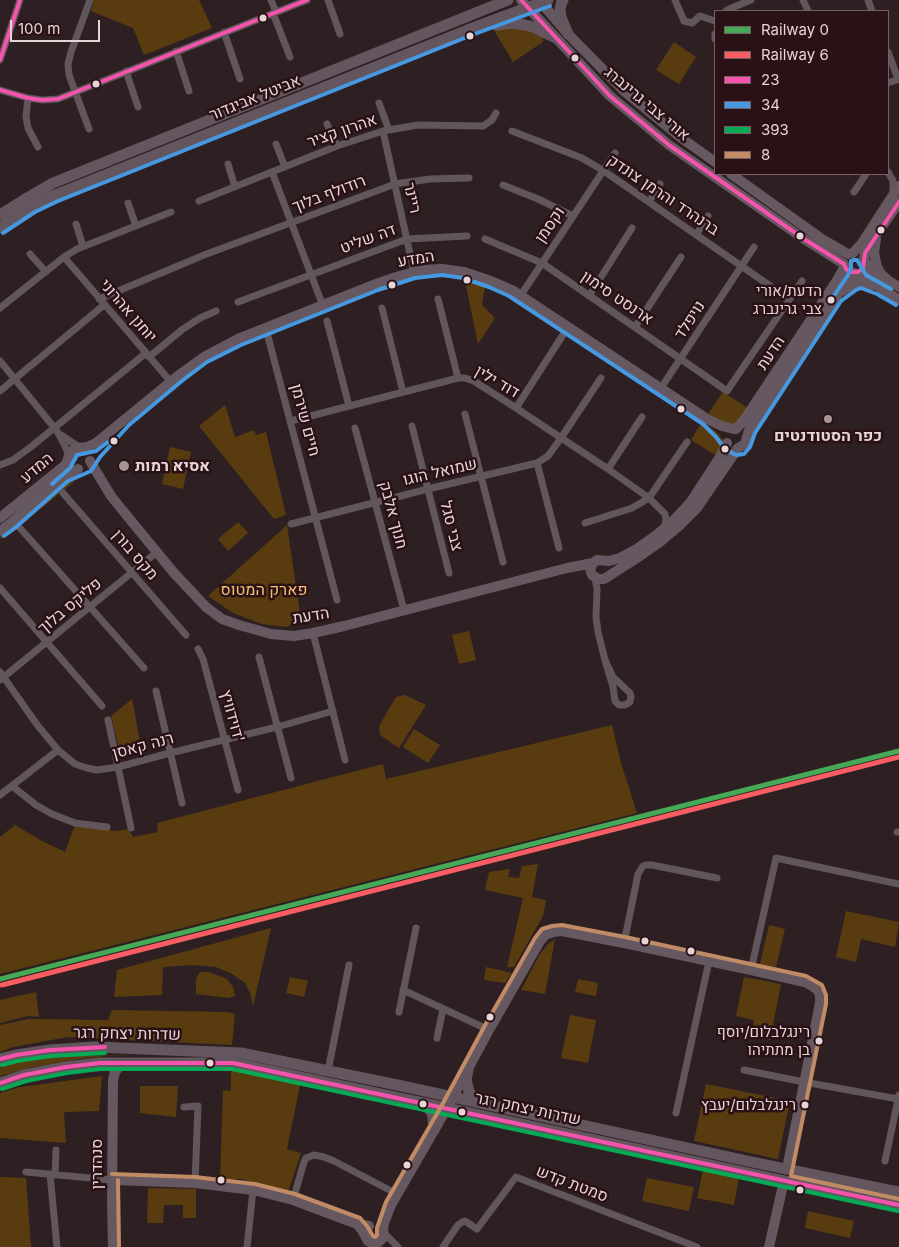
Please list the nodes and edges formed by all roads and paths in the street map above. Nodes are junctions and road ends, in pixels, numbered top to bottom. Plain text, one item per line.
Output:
1 (20, 0) edge
2 (90, 0) edge
3 (271, 0) edge
4 (307, 0) edge
5 (328, 0) edge
6 (487, 0) edge
7 (508, 0) edge
8 (563, 0) edge
9 (675, 0) edge
10 (750, 0) edge
11 (542, 1) edge
12 (740, 2) edge
13 (524, 4) edge
14 (728, 10) edge
15 (275, 13) junction
16 (468, 16) junction
17 (714, 21) edge
18 (470, 29) junction
19 (224, 32) junction
20 (340, 34) dead end
21 (568, 34) junction
22 (556, 38) junction
23 (176, 51) junction
24 (889, 54) edge
25 (290, 56) dead end
26 (0, 60) edge
27 (126, 71) junction
28 (240, 79) dead end
29 (899, 79) edge
30 (0, 90) edge
31 (190, 91) dead end
32 (75, 92) junction
33 (28, 98) junction
34 (380, 103) dead end
35 (138, 107) dead end
36 (496, 113) dead end
37 (328, 124) dead end
38 (89, 130) dead end
39 (386, 130) junction
40 (512, 131) dead end
41 (276, 144) dead end
42 (337, 146) junction
43 (38, 147) dead end
44 (615, 153) dead end
45 (714, 161) edge
46 (228, 164) dead end
47 (285, 167) junction
48 (604, 171) junction
49 (272, 172) junction
50 (889, 173) edge
51 (732, 175) edge
52 (865, 175) edge
53 (469, 178) dead end
54 (395, 184) junction
55 (660, 184) dead end
56 (503, 185) dead end
57 (899, 186) edge
58 (236, 187) junction
59 (854, 192) dead end
60 (199, 201) dead end
61 (897, 201) edge
62 (649, 202) junction
63 (128, 203) dead end
64 (171, 212) dead end
65 (0, 215) edge
66 (573, 216) junction
67 (708, 216) dead end
68 (291, 222) junction
69 (76, 224) dead end
70 (136, 226) junction
71 (0, 228) edge
72 (632, 228) dead end
73 (878, 233) junction
74 (696, 234) junction
75 (467, 236) dead end
76 (407, 239) junction
77 (485, 239) dead end
78 (84, 246) junction
79 (754, 247) dead end
80 (851, 253) junction
81 (30, 254) dead end
82 (64, 258) junction
83 (681, 258) dead end
84 (864, 261) junction
85 (542, 263) junction
86 (845, 265) junction
87 (741, 266) junction
88 (46, 272) junction
89 (414, 272) junction
90 (854, 273) junction
91 (311, 275) junction
92 (802, 281) dead end
93 (890, 282) junction
94 (899, 287) edge
95 (880, 288) junction
96 (521, 295) junction
97 (589, 296) junction
98 (836, 297) junction
99 (438, 299) dead end
100 (789, 299) junction
101 (899, 300) edge
102 (102, 302) junction
103 (238, 302) dead end
104 (1, 306) edge
105 (322, 306) junction
106 (382, 308) dead end
107 (216, 311) dead end
108 (327, 321) dead end
109 (568, 327) junction
110 (634, 327) junction
111 (266, 329) junction
112 (147, 355) junction
113 (681, 359) junction
114 (0, 361) edge
115 (458, 378) junction
116 (601, 378) dead end
117 (16, 380) junction
118 (171, 382) junction
119 (661, 388) junction
120 (0, 391) edge
121 (403, 392) junction
122 (350, 406) junction
123 (516, 408) junction
124 (465, 414) dead end
125 (642, 417) dead end
126 (707, 419) junction
127 (125, 420) junction
128 (291, 421) junction
129 (412, 426) dead end
130 (355, 428) dead end
131 (735, 429) junction
132 (56, 430) junction
133 (746, 437) junction
134 (561, 438) junction
135 (688, 442) dead end
136 (727, 442) junction
137 (81, 448) junction
138 (738, 448) junction
139 (69, 457) junction
140 (90, 460) junction
141 (537, 463) junction
142 (0, 465) edge
143 (80, 469) junction
144 (608, 470) junction
145 (481, 477) junction
146 (428, 489) junction
147 (63, 493) dead end
148 (111, 496) junction
149 (649, 498) junction
150 (375, 502) junction
151 (663, 512) junction
152 (680, 514) junction
153 (0, 518) edge
154 (316, 518) junction
155 (585, 523) dead end
156 (291, 524) dead end
157 (20, 528) dead end
158 (664, 529) junction
159 (0, 531) edge
160 (558, 548) dead end
161 (157, 552) junction
162 (606, 561) junction
163 (503, 562) dead end
164 (592, 563) junction
165 (567, 568) junction
166 (132, 572) junction
167 (449, 573) dead end
168 (600, 577) junction
169 (0, 588) edge
170 (337, 600) dead end
171 (90, 607) junction
172 (404, 610) junction
173 (313, 633) junction
174 (186, 635) dead end
175 (47, 642) junction
176 (198, 649) dead end
177 (259, 657) dead end
178 (605, 660) junction
179 (144, 668) dead end
180 (1, 676) edge
181 (156, 691) dead end
182 (102, 706) dead end
183 (333, 711) junction
184 (108, 720) dead end
185 (277, 727) junction
186 (225, 739) junction
187 (58, 750) junction
188 (170, 752) junction
189 (345, 760) dead end
190 (118, 767) junction
191 (290, 778) dead end
192 (12, 786) junction
193 (238, 790) dead end
194 (0, 796) edge
195 (182, 803) dead end
196 (107, 827) dead end
197 (131, 828) dead end
198 (717, 878) dead end
199 (899, 884) edge
200 (416, 928) dead end
201 (624, 942) junction
202 (709, 960) junction
203 (349, 966) dead end
204 (751, 970) junction
205 (403, 990) junction
206 (443, 1009) junction
207 (399, 1012) dead end
208 (489, 1030) junction
209 (436, 1038) dead end
210 (0, 1059) edge
211 (100, 1063) junction
212 (123, 1063) junction
213 (468, 1070) junction
214 (744, 1070) dead end
215 (328, 1071) junction
216 (113, 1080) junction
217 (804, 1082) junction
218 (0, 1083) edge
219 (452, 1097) junction
220 (899, 1097) edge
221 (423, 1103) junction
222 (483, 1104) junction
223 (184, 1106) dead end
224 (447, 1108) junction
225 (676, 1112) dead end
226 (434, 1130) junction
227 (56, 1150) dead end
228 (885, 1160) dead end
229 (787, 1169) junction
230 (26, 1172) dead end
231 (52, 1175) junction
232 (112, 1180) junction
233 (784, 1182) junction
234 (195, 1183) junction
235 (254, 1190) junction
236 (899, 1192) edge
237 (397, 1194) junction
238 (293, 1200) junction
239 (899, 1205) edge
240 (373, 1237) edge
241 (683, 1244) edge
242 (397, 1246) edge
243 (57, 1247) edge
244 (114, 1247) edge
245 (247, 1247) edge
246 (443, 1247) edge
247 (697, 1247) edge
248 (769, 1247) edge

1 - 26 street
2 - 32 street
3 - 15 street
4 - 15 street
5 - 20 street
6 - 16 main road
7 - 16 main road, אביטל אביגדור
8 - 21 main road
9 - 17 street
10 - 12 street
11 - 13 main road, אביטל אביגדור
11 - 21 street, אורי צבי גרינברג
12 - 14 street
13 - 18 main road, אביטל אביגדור
13 - 22 street, אורי צבי גרינברג
15 - 19 street
15 - 25 street
16 - 65 main road, אביטל אביגדור
18 - 22 main road
18 - 71 main road, אביטל אביגדור
19 - 23 street
19 - 28 street
21 - 45 street, אורי צבי גרינברג
22 - 86 street, אורי צבי גרינברג
23 - 27 street
23 - 31 street
24 - 29 street
27 - 32 street
27 - 35 street
30 - 33 street
32 - 33 street
32 - 38 street
33 - 43 street
34 - 39 street, ריינר
36 - 39 street, אהרון קציר
37 - 42 street
39 - 42 street, אהרון קציר
39 - 54 street, ריינר
40 - 48 street, ברנהרד והרמן צונדק
41 - 47 street
42 - 47 street, אהרון קציר
44 - 48 street, וקסמן
46 - 58 street
47 - 49 street, אהרון קציר
48 - 62 street, ברנהרד והרמן צונדק
48 - 66 street, וקסמן
49 - 58 street, אהרון קציר
49 - 68 street
50 - 61 street
51 - 80 street
52 - 59 street
53 - 54 street, רודולף בלוך
54 - 68 street, רודולף בלוך
54 - 76 street, ריינר
55 - 62 street
56 - 66 street
57 - 61 street
58 - 60 street, אהרון קציר
61 - 73 street
61 - 80 street
62 - 74 street, ברנהרד והרמן צונדק
63 - 70 street
64 - 70 street
66 - 85 street, וקסמן
67 - 74 street
68 - 91 street
68 - 102 street, רודולף בלוך
69 - 78 street
70 - 78 street
72 - 97 street
73 - 84 street
73 - 93 street
74 - 87 street, ברנהרד והרמן צונדק
75 - 76 street, דה שליט
76 - 89 street, ריינר
76 - 91 street, דה שליט
77 - 85 street, ארנסט סימון
78 - 82 street
79 - 87 street, נויפלד
80 - 84 street
80 - 86 street
81 - 88 street
82 - 88 street
82 - 102 street, יוחנן אהרוני
83 - 110 street
84 - 90 street
84 - 93 street
85 - 96 street, וקסמן
85 - 97 street, ארנסט סימון
86 - 90 street
86 - 131 street, הדעת
87 - 100 street, ברנהרד והרמן צונדק
87 - 113 street, נויפלד
88 - 104 street
89 - 96 street, המדע
89 - 105 street, המדע
90 - 95 street
90 - 98 street, הדעת
91 - 103 street, דה שליט
91 - 105 street
92 - 100 street
93 - 94 street
95 - 98 street
95 - 101 street
96 - 109 street, המדע
97 - 110 street, ארנסט סימון
98 - 133 street, הדעת
99 - 115 street
100 - 113 street, ארנסט סימון
102 - 112 street, יוחנן אהרוני
102 - 117 street, רודולף בלוך
105 - 111 street, המדע
106 - 121 street
107 - 112 street
108 - 122 street
109 - 119 street, המדע
109 - 123 street
110 - 113 street, ארנסט סימון
111 - 118 street, המדע
111 - 128 street, חיים שירמן
112 - 118 street, יוחנן אהרוני
112 - 132 street
113 - 119 street, נויפלד
114 - 117 street
115 - 121 street, דוד ילין
115 - 123 street, דוד ילין
116 - 134 street, שמואל הוגו
117 - 120 street, רודולף בלוך
117 - 132 street
118 - 127 street, המדע
119 - 126 street, המדע
121 - 122 street, דוד ילין
122 - 128 street, דוד ילין
123 - 134 street, דוד ילין
124 - 145 street
125 - 144 street
126 - 131 street, המדע
126 - 136 street, המדע
127 - 137 street, המדע
127 - 140 street, המדע
128 - 154 street, חיים שירמן
129 - 146 street, צבי סגל
130 - 150 street, חנוך אלבק
131 - 133 street
131 - 136 street
132 - 137 street
132 - 139 street
132 - 142 street
133 - 138 street
134 - 141 street, שמואל הוגו
134 - 144 street, דוד ילין
135 - 149 street
136 - 138 street
136 - 152 street
137 - 139 street
137 - 140 street
138 - 168 street
139 - 143 street
139 - 153 street, המדע
140 - 143 street
140 - 148 street, הדעת
141 - 145 street, שמואל הוגו
141 - 160 street
143 - 148 street, הדעת
143 - 159 street, המדע
144 - 149 street, דוד ילין
145 - 146 street, שמואל הוגו
145 - 163 street
146 - 150 street, שמואל הוגו
146 - 167 street, צבי סגל
147 - 166 street, מקס בורן
148 - 161 street, הדעת
149 - 151 street, דוד ילין
149 - 155 street
150 - 154 street, שמואל הוגו
150 - 172 street, חנוך אלבק
151 - 152 street
151 - 158 street
152 - 158 street
154 - 156 street, שמואל הוגו
154 - 170 street, חיים שירמן
157 - 171 street
158 - 162 street
161 - 166 street, פליקס בלוך
161 - 173 street, הדעת
162 - 164 street
162 - 168 street
164 - 165 street, הדעת
164 - 168 street
165 - 168 street, הדעת
165 - 172 street, הדעת
166 - 171 street, פליקס בלוך
166 - 174 street, מקס בורן
168 - 178 street
169 - 175 street
171 - 175 street, פליקס בלוך
171 - 179 street
172 - 173 street, הדעת
173 - 183 street
175 - 180 street, פליקס בלוך
175 - 182 street
176 - 186 street, דוידוויץ'
177 - 185 street
178 - 178 street
180 - 187 street, רנה קאסן
181 - 188 street
183 - 185 street, רנה קאסן
183 - 189 street
184 - 190 street
185 - 186 street, רנה קאסן
185 - 191 street
186 - 188 street, רנה קאסן
186 - 193 street, דוידוויץ'
187 - 190 street, רנה קאסן
187 - 192 street
188 - 190 street, רנה קאסן
188 - 195 street
190 - 197 street
192 - 194 street
192 - 196 street
198 - 201 street
199 - 204 street
200 - 205 street
201 - 202 street
201 - 208 street
202 - 204 street
202 - 225 street
203 - 215 street
204 - 217 street
205 - 206 street
205 - 207 street
206 - 208 street
206 - 209 street
208 - 213 street
210 - 215 main road, שדרות יצחק רגר
211 - 212 main road, שדרות יצחק רגר
211 - 216 street
211 - 218 main road, שדרות יצחק רגר
212 - 216 street, סנהדרין
212 - 221 main road, שדרות יצחק רגר
213 - 219 street
213 - 222 main road
214 - 217 street
215 - 219 main road, שדרות יצחק רגר
216 - 232 street, סנהדרין
217 - 220 street
217 - 229 street
219 - 222 main road, שדרות יצחק רגר
219 - 224 street
220 - 228 street
221 - 224 main road, שדרות יצחק רגר
221 - 226 main road
222 - 229 main road, שדרות יצחק רגר
223 - 234 street
224 - 226 street
224 - 233 main road, שדרות יצחק רגר
226 - 237 street
227 - 231 street
229 - 233 street
229 - 236 main road, שדרות יצחק רגר
230 - 231 street
231 - 232 street
231 - 243 street
232 - 234 street
232 - 244 street, סנהדרין
233 - 239 main road, שדרות יצחק רגר
233 - 248 street
234 - 235 street
235 - 238 street
235 - 245 street
237 - 238 street
237 - 240 street
238 - 240 street
240 - 242 street
241 - 246 street, סמטת קדש
241 - 247 street, סמטת קדש

